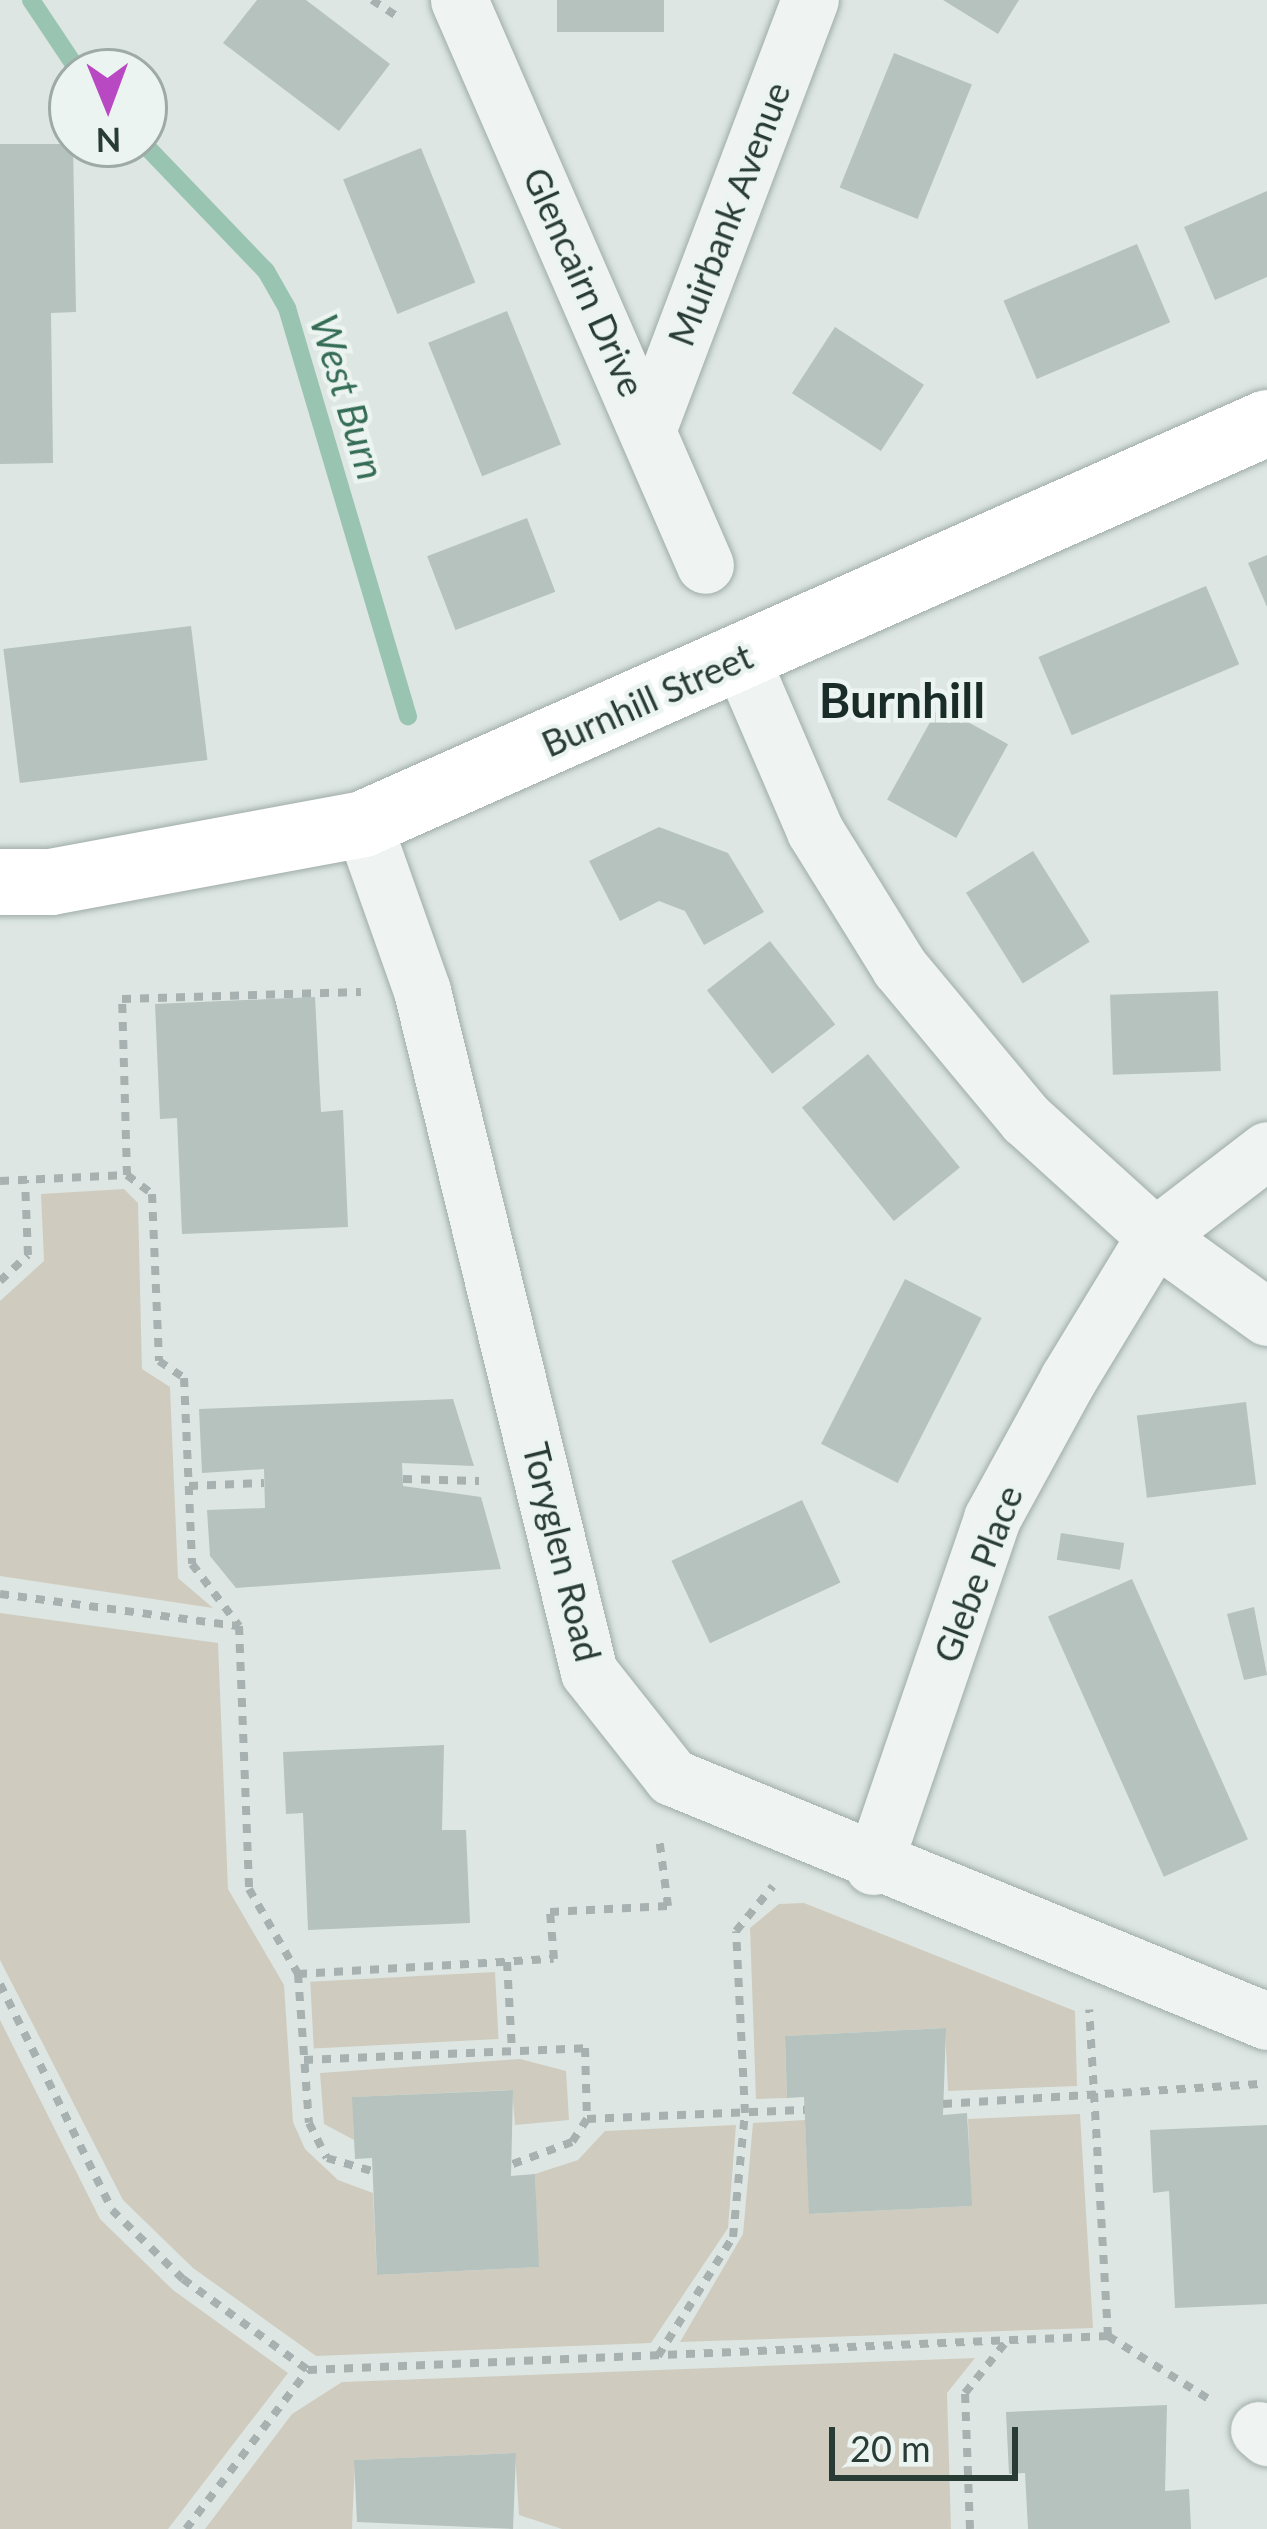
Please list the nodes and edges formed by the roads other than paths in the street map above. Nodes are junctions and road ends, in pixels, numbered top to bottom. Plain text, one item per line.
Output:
1 (459, 0) edge
2 (810, 0) edge
3 (1267, 423) edge
4 (648, 428) junction
5 (705, 565) dead end
6 (741, 658) junction
7 (363, 824) junction
8 (0, 882) edge
9 (1267, 1150) edge
10 (1155, 1236) junction
11 (1267, 1317) edge
12 (873, 1866) junction
13 (1267, 2021) edge

1 - 4 street, Glencairn Drive
2 - 4 street, Muirbank Avenue
3 - 6 main road, Burnhill Street
4 - 5 street, Glencairn Drive
6 - 7 main road, Burnhill Street
6 - 10 street
7 - 8 main road, Burnhill Street
7 - 12 street, Toryglen Road
9 - 10 street
10 - 11 street
10 - 12 street, Glebe Place
12 - 13 street, Toryglen Road

